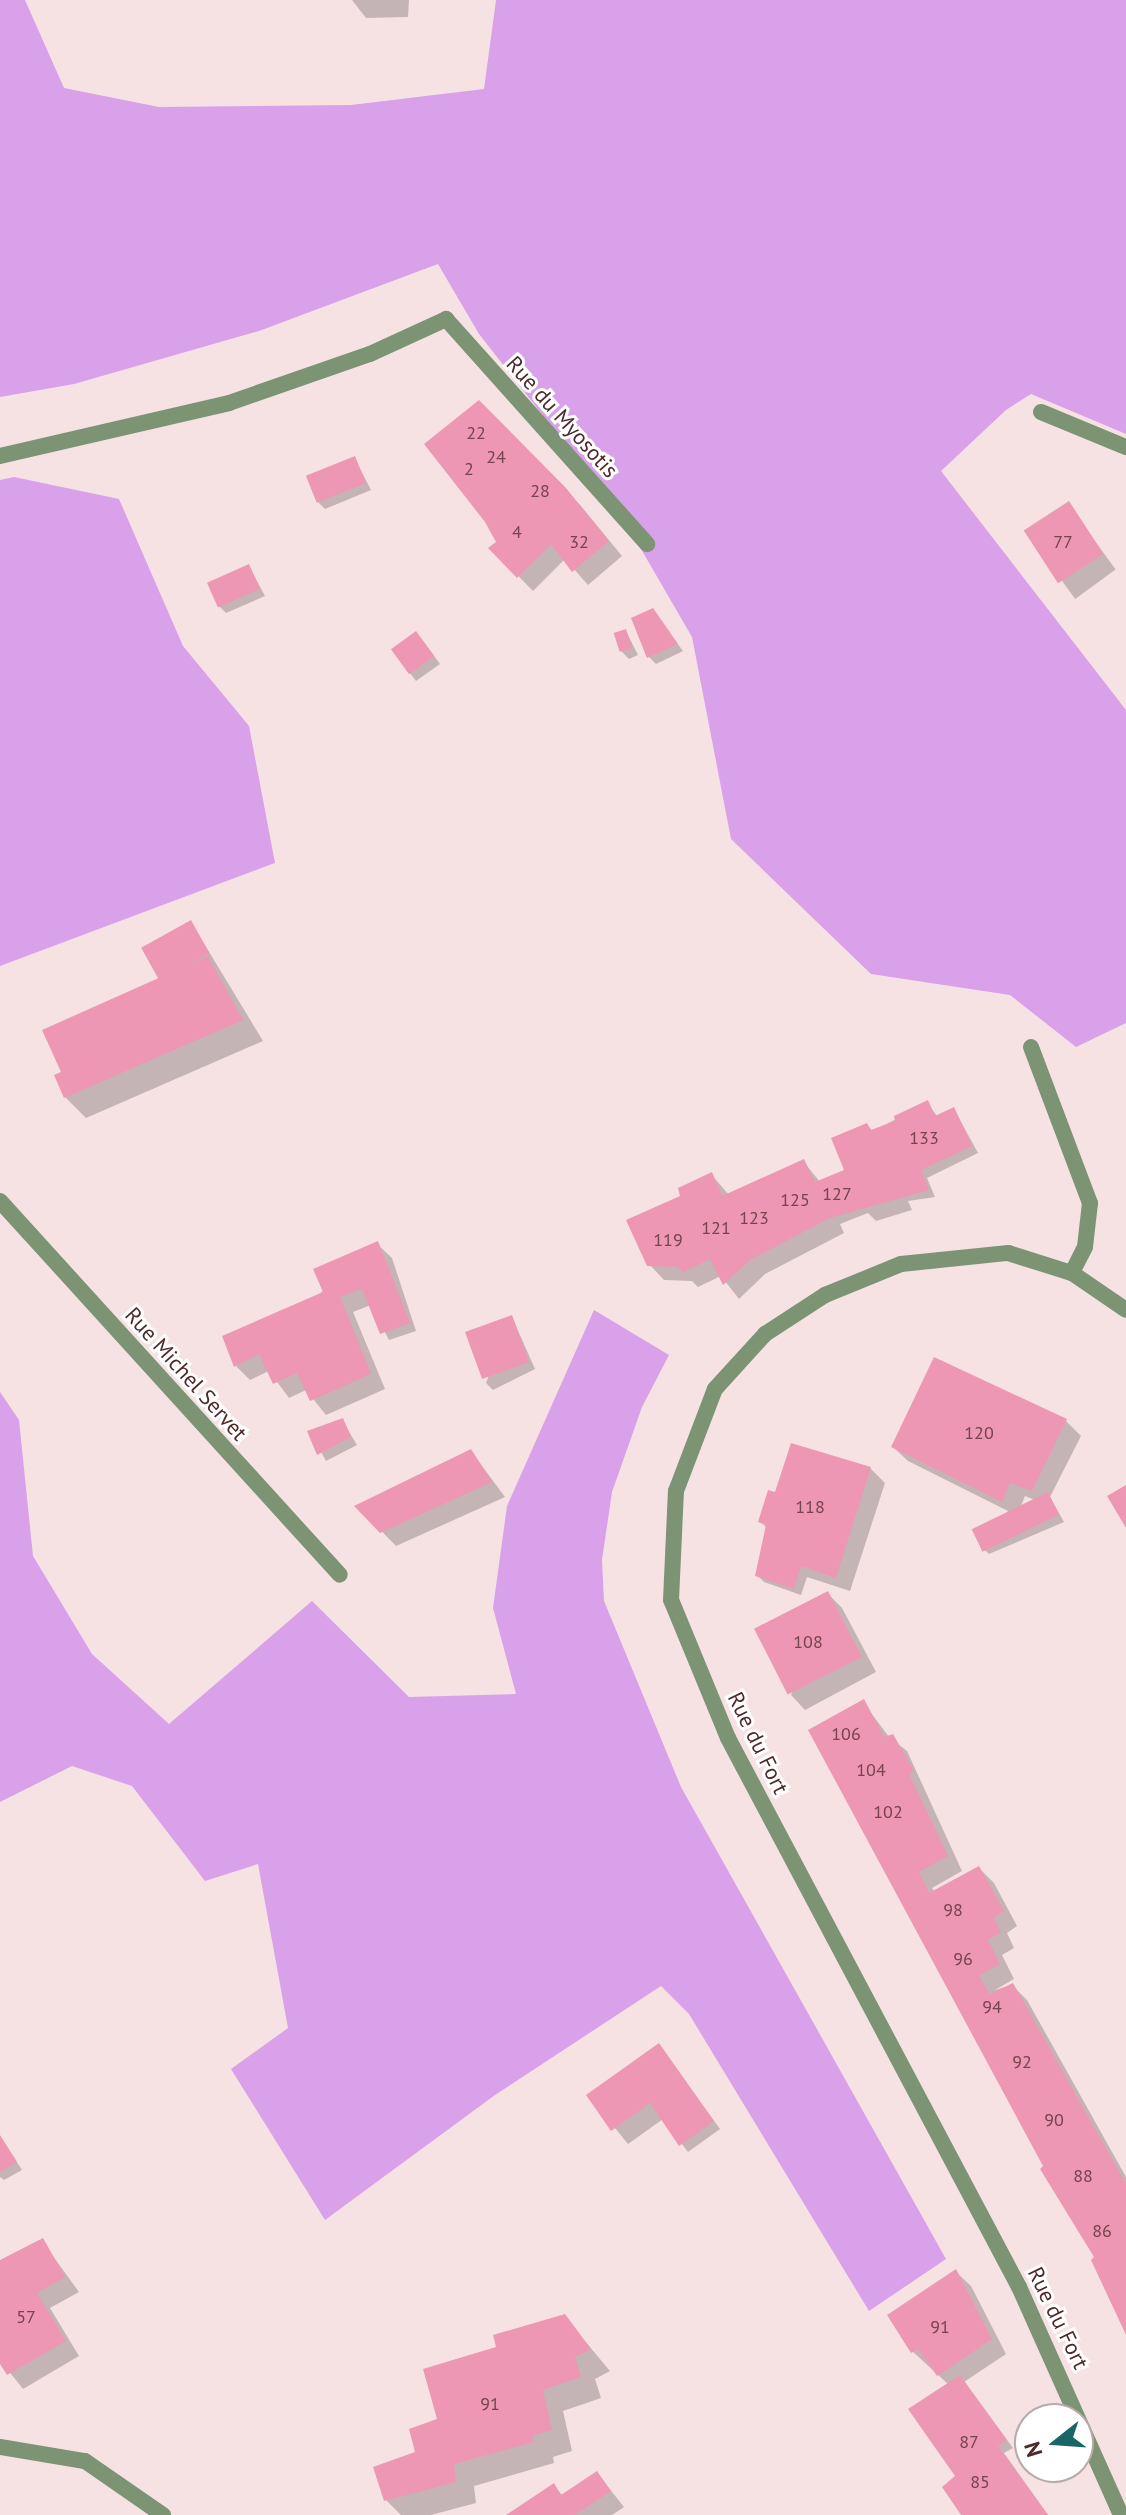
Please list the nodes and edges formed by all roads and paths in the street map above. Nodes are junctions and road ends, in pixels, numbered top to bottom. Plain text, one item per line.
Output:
1 (1041, 412) dead end
2 (1126, 447) edge
3 (0, 456) edge
4 (647, 544) dead end
5 (1031, 1047) dead end
6 (0, 1201) edge
7 (1072, 1273) junction
8 (1126, 1310) edge
9 (340, 1575) dead end
10 (0, 2447) edge
11 (163, 2515) edge
12 (1121, 2515) edge

1 - 2 street
3 - 4 street, Rue du Myosotis
5 - 7 street
6 - 9 street, Rue Michel Servet
7 - 8 street, Rue du Fort
7 - 12 street, Rue du Fort
10 - 11 street

